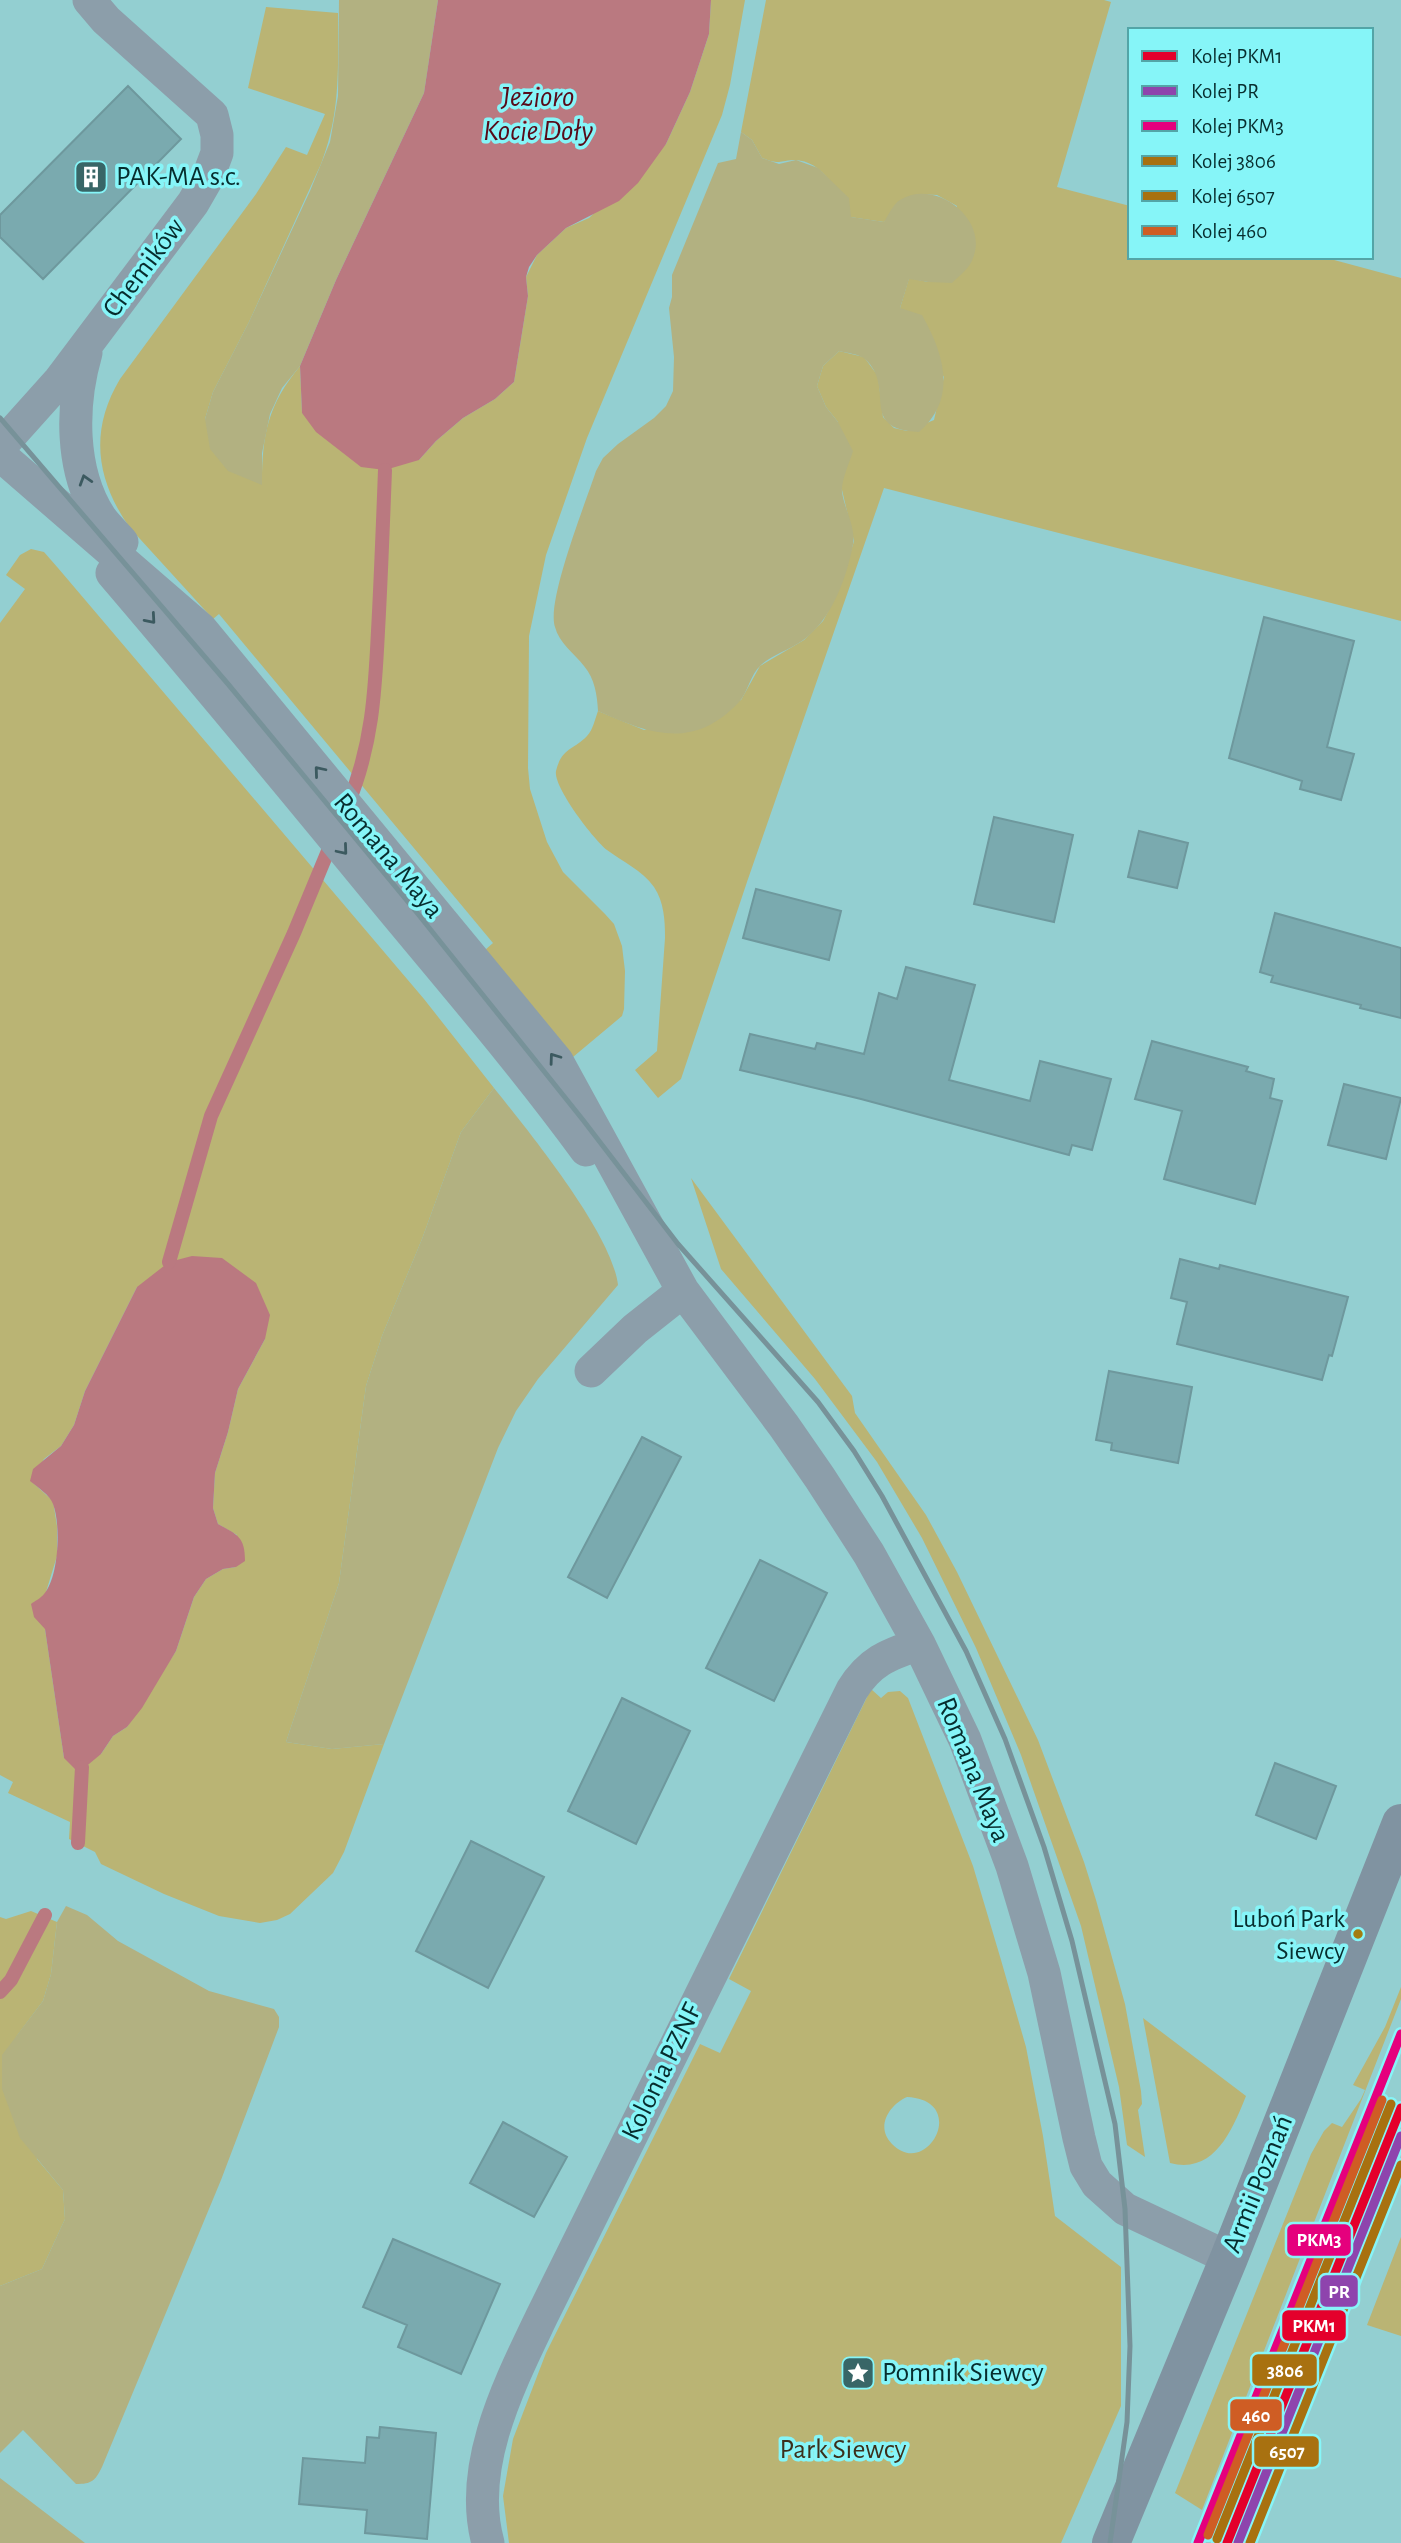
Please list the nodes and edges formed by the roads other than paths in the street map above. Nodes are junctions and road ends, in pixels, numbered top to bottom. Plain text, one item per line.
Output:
1 (89, 0) edge
2 (89, 342) junction
3 (0, 447) edge
4 (0, 455) edge
5 (43, 493) junction
6 (201, 629) junction
7 (677, 1280) junction
8 (591, 1371) dead end
9 (919, 1644) junction
10 (1401, 1823) edge
11 (1228, 2258) junction
12 (488, 2543) edge
13 (1111, 2543) edge

1 - 2 street, Chemików
2 - 3 street, Chemików
6 -> 2 street, Chemików
4 - 5 street, Romana Maya
5 - 6 street, Romana Maya
5 -> 7 street, Romana Maya
7 -> 6 street, Romana Maya
7 - 8 street
7 - 9 street, Romana Maya
9 - 11 street, Romana Maya
9 - 12 street, Kolonia PZNF
10 - 11 main road, Armii Poznań
11 - 13 main road, Armii Poznań

